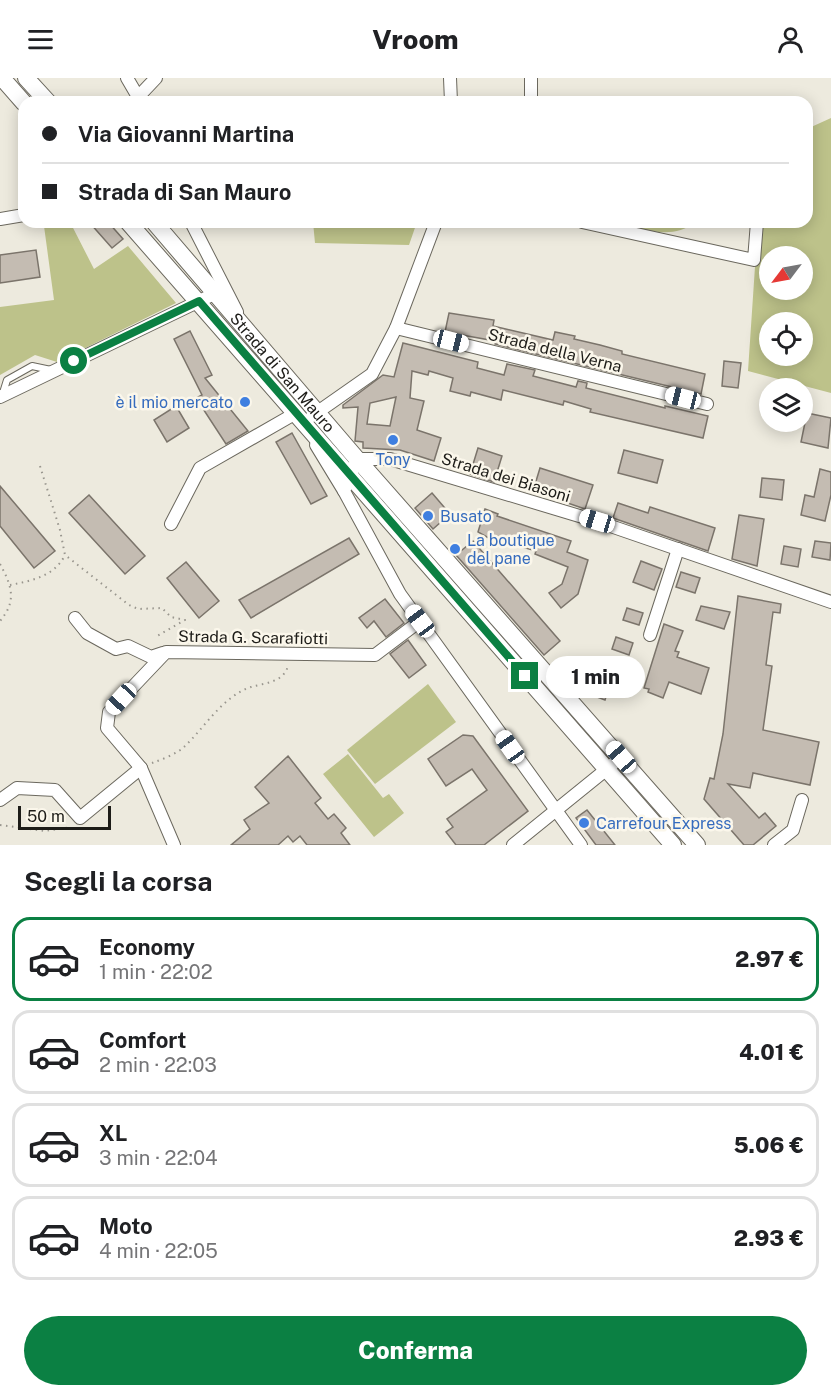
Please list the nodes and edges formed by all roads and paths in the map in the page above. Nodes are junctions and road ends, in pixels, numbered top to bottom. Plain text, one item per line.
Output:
1 (2, 78) edge
2 (26, 78) edge
3 (127, 78) edge
4 (156, 78) edge
5 (450, 78) edge
6 (531, 78) edge
7 (18, 96) edge
8 (42, 96) edge
9 (137, 96) edge
10 (141, 96) edge
11 (451, 96) edge
12 (531, 96) edge
13 (18, 216) edge
14 (0, 219) edge
15 (133, 228) edge
16 (159, 228) edge
17 (195, 228) edge
18 (434, 228) edge
19 (609, 228) edge
20 (757, 228) edge
21 (216, 293) junction
22 (199, 301) junction
23 (244, 326) junction
24 (396, 328) junction
25 (1, 397) edge
26 (707, 404) dead end
27 (306, 416) junction
28 (357, 459) junction
29 (40, 466) dead end
30 (347, 483) junction
31 (171, 524) dead end
32 (678, 549) junction
33 (65, 555) junction
34 (0, 564) edge
35 (10, 585) junction
36 (831, 602) edge
37 (75, 618) dead end
38 (0, 621) edge
39 (420, 621) junction
40 (650, 635) dead end
41 (157, 636) dead end
42 (166, 652) junction
43 (291, 653) junction
44 (621, 757) junction
45 (141, 768) junction
46 (606, 770) junction
47 (0, 800) edge
48 (802, 800) dead end
49 (555, 811) junction
50 (80, 818) junction
51 (0, 825) edge
52 (174, 845) edge
53 (513, 845) edge
54 (581, 845) edge
55 (673, 845) edge
56 (698, 845) edge
57 (774, 845) edge

1 - 7 main road
2 - 8 main road
3 - 9 street
4 - 10 street
5 - 11 street
6 - 12 street
13 - 14 street
15 - 22 main road, Strada di San Mauro
16 - 21 main road, Strada di San Mauro
17 - 23 street
18 - 24 street
19 - 20 street
21 - 22 street
21 - 23 main road, Strada di San Mauro
22 - 25 street
22 - 27 main road, Strada di San Mauro
23 - 27 main road, Strada di San Mauro
24 - 26 street, Strada della Verna
24 - 27 street
27 - 28 main road, Strada di San Mauro
27 - 30 main road, Strada di San Mauro
27 - 31 street
28 - 30 street
28 - 32 street, Strada dei Biasoni
28 - 44 main road, Strada di San Mauro
29 - 33 path
30 - 39 street
30 - 46 main road, Strada di San Mauro
32 - 36 street, Strada dei Biasoni
32 - 40 street
33 - 35 path
33 - 41 path
34 - 35 path
35 - 38 path
37 - 42 street
39 - 43 street, Strada G. Scarafiotti
39 - 49 street
42 - 43 street, Strada G. Scarafiotti
42 - 45 street, Strada G. Scarafiotti
43 - 45 path
44 - 46 street
44 - 56 main road, Strada di San Mauro
45 - 50 street
45 - 52 street, Strada G. Scarafiotti
46 - 49 street
46 - 55 main road, Strada di San Mauro
47 - 50 street
48 - 57 street
49 - 53 street
49 - 54 street
50 - 51 path

